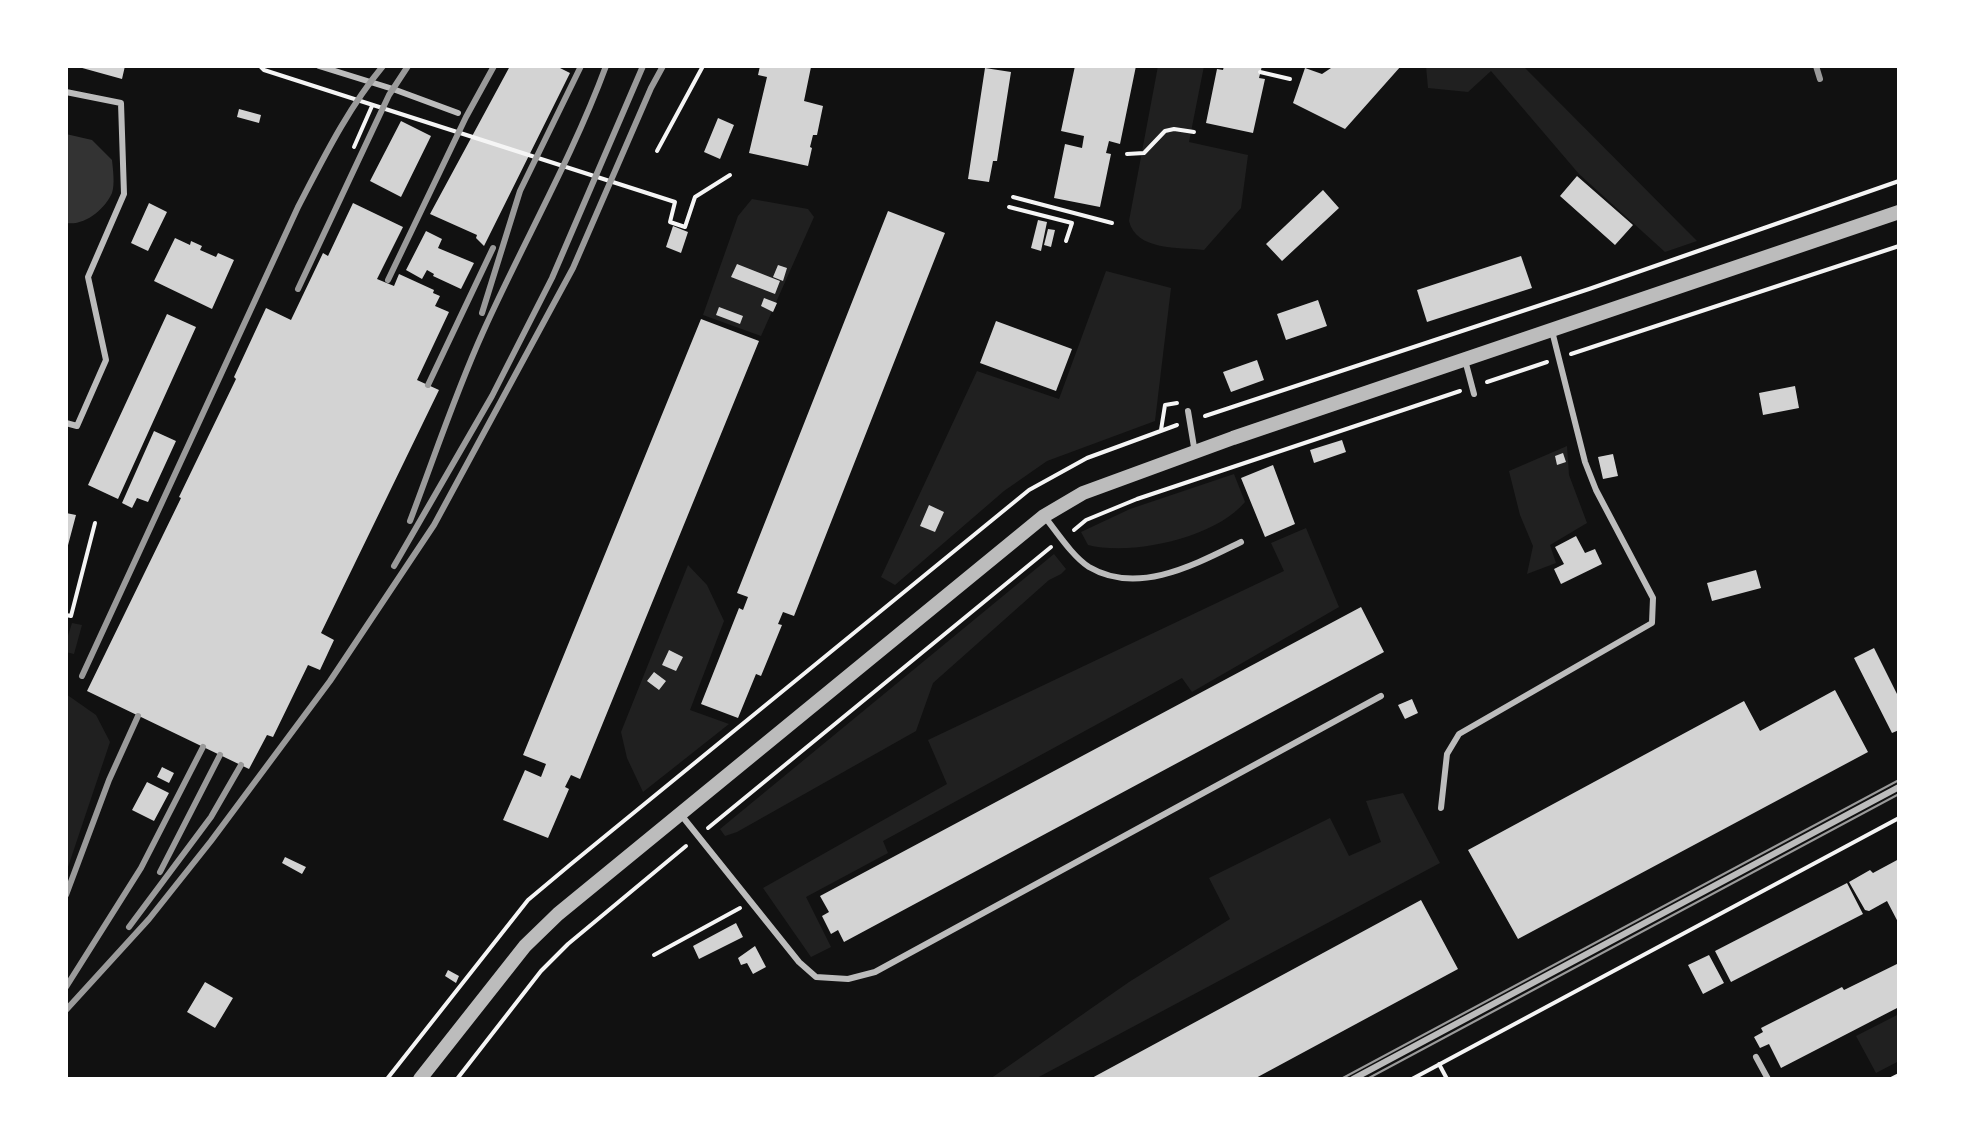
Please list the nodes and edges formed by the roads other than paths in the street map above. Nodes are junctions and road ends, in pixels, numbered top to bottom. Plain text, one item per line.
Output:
1 (319, 66) edge
2 (66, 92) edge
3 (458, 113) dead end
4 (1899, 212) edge
5 (1552, 331) junction
6 (1465, 360) junction
7 (1474, 394) dead end
8 (1188, 411) dead end
9 (66, 423) edge
10 (1195, 453) junction
11 (1044, 516) junction
12 (1241, 542) dead end
13 (1381, 696) dead end
14 (1899, 787) edge
15 (1441, 808) dead end
16 (680, 813) junction
17 (1756, 1057) dead end
18 (420, 1079) edge
19 (1353, 1079) edge
20 (1768, 1079) edge

1 - 3 lane
2 - 9 lane
4 - 5 street
5 - 6 street
5 - 15 lane
6 - 7 lane
6 - 10 street
8 - 10 lane
10 - 11 street
11 - 12 lane
11 - 16 street
13 - 16 lane
14 - 19 lane
16 - 18 street
17 - 20 lane

